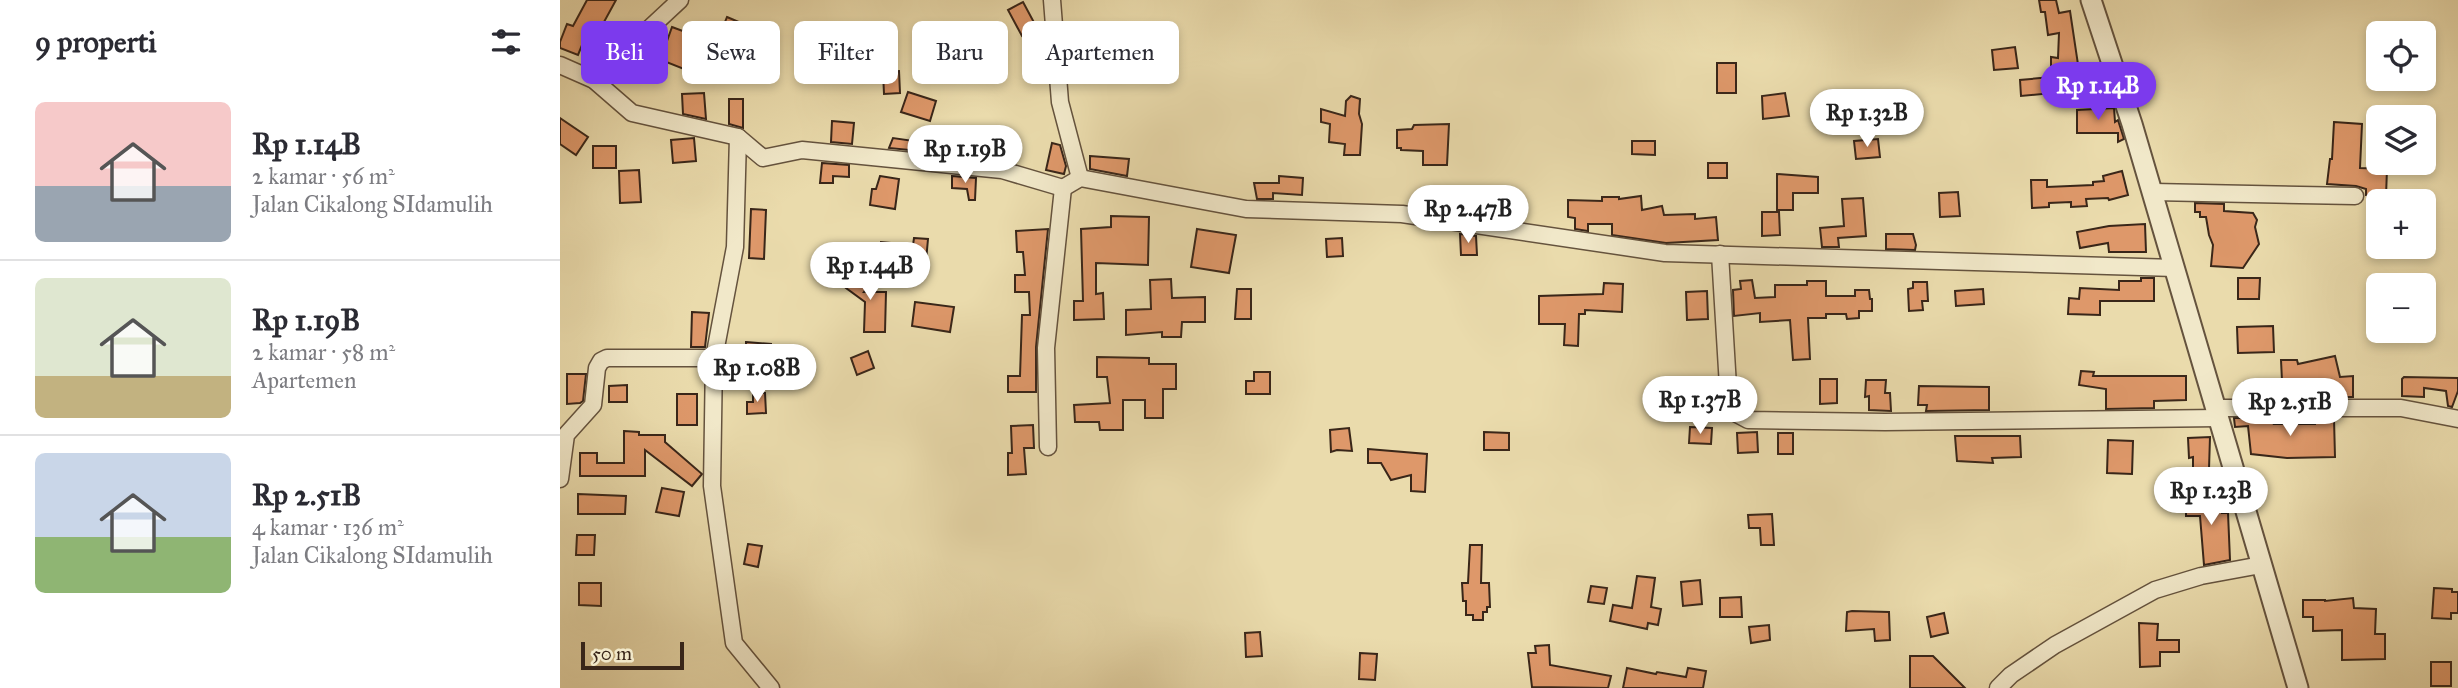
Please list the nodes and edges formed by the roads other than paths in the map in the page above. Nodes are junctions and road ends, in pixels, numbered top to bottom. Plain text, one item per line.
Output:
1 (680, 0) edge
2 (1052, 0) edge
3 (2091, 0) edge
4 (657, 21) edge
5 (560, 65) edge
6 (581, 74) edge
7 (599, 84) edge
8 (738, 137) junction
9 (1080, 178) junction
10 (1063, 188) junction
11 (2152, 192) junction
12 (2355, 196) dead end
13 (1720, 254) junction
14 (2175, 268) junction
15 (714, 358) junction
16 (2217, 413) junction
17 (2458, 419) edge
18 (1048, 447) dead end
19 (560, 480) edge
20 (2261, 565) junction
21 (771, 688) edge
22 (1998, 688) edge
23 (2298, 688) edge

1 - 4 street
2 - 9 street
3 - 11 street
5 - 6 street
7 - 8 street
8 - 10 street
8 - 15 street
9 - 10 street
9 - 13 street
10 - 18 street
11 - 12 street
11 - 14 street
13 - 14 street
13 - 16 street
14 - 16 street
15 - 19 street
15 - 21 street
16 - 17 street
16 - 20 street
20 - 22 street
20 - 23 street

